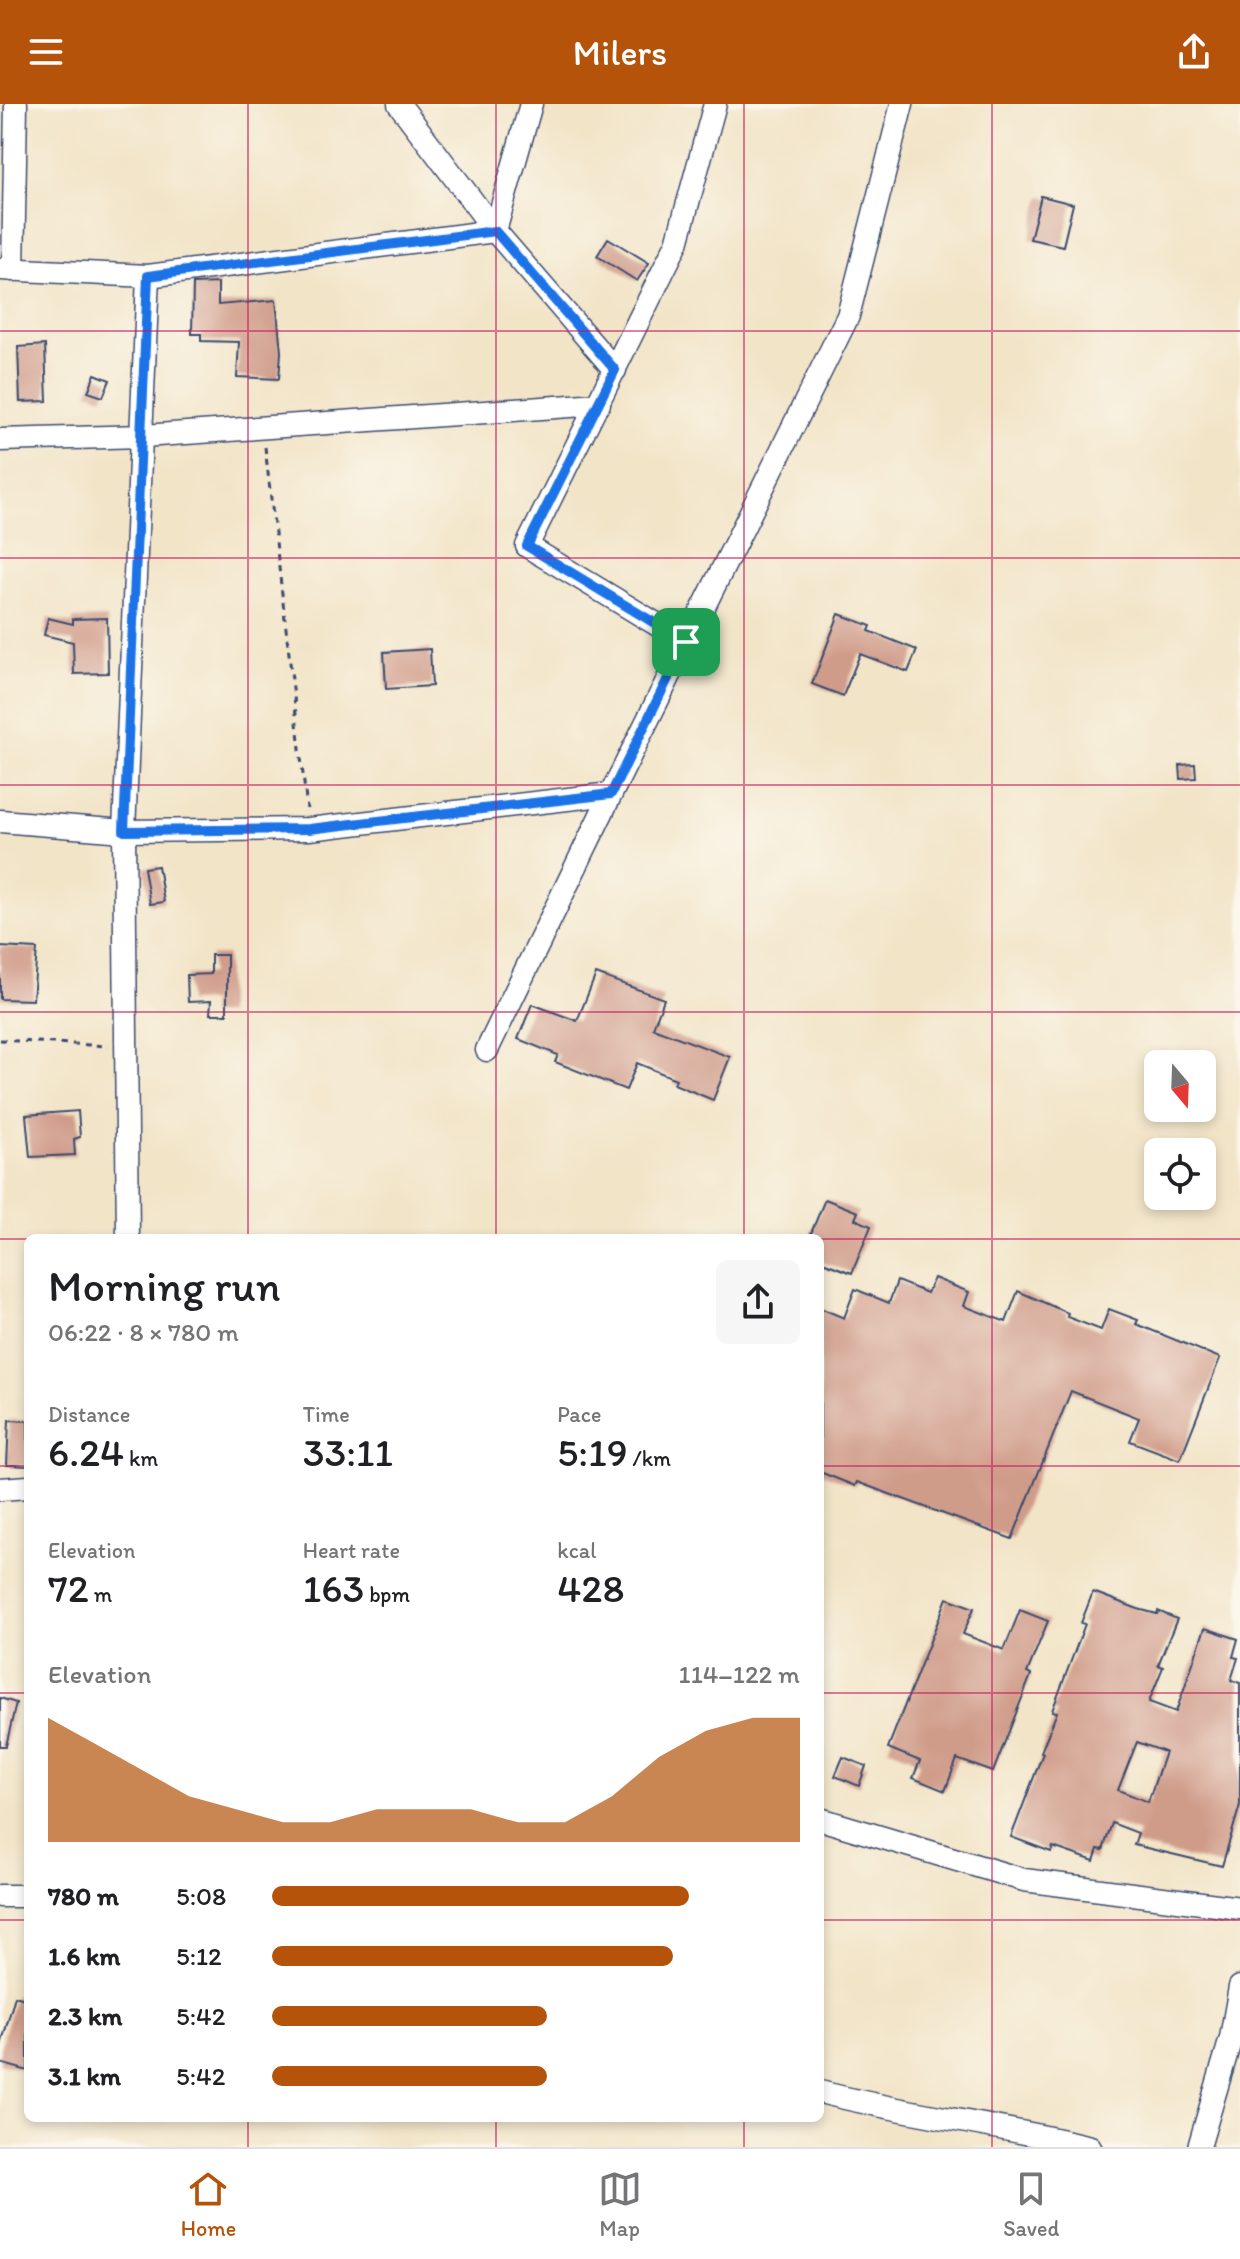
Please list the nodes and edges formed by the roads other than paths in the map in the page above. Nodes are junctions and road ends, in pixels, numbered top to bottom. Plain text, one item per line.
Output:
1 (399, 104) edge
2 (531, 104) edge
3 (715, 104) edge
4 (902, 104) edge
5 (11, 105) edge
6 (495, 231) junction
7 (6, 270) edge
8 (148, 276) junction
9 (615, 370) junction
10 (599, 404) junction
11 (143, 436) junction
12 (0, 440) edge
13 (686, 642) junction
14 (611, 794) junction
15 (0, 821) edge
16 (124, 831) junction
17 (487, 1050) dead end
18 (128, 1234) edge
19 (24, 1487) edge
20 (0, 1489) edge
21 (824, 1820) edge
22 (0, 1896) edge
23 (24, 1896) edge
24 (1240, 1908) edge
25 (1240, 1987) edge
26 (824, 2093) edge
27 (1090, 2147) edge
28 (1199, 2147) edge

1 - 6 street
2 - 6 street
3 - 9 street
4 - 13 street
5 - 7 street
6 - 8 street
6 - 9 street
7 - 8 street
8 - 11 street
9 - 10 street
10 - 11 street
10 - 13 street
11 - 12 street
11 - 16 street
13 - 14 street
14 - 16 street
14 - 17 street
15 - 16 street
16 - 18 street
19 - 20 street
21 - 24 street
22 - 23 street
25 - 28 street
26 - 27 street

